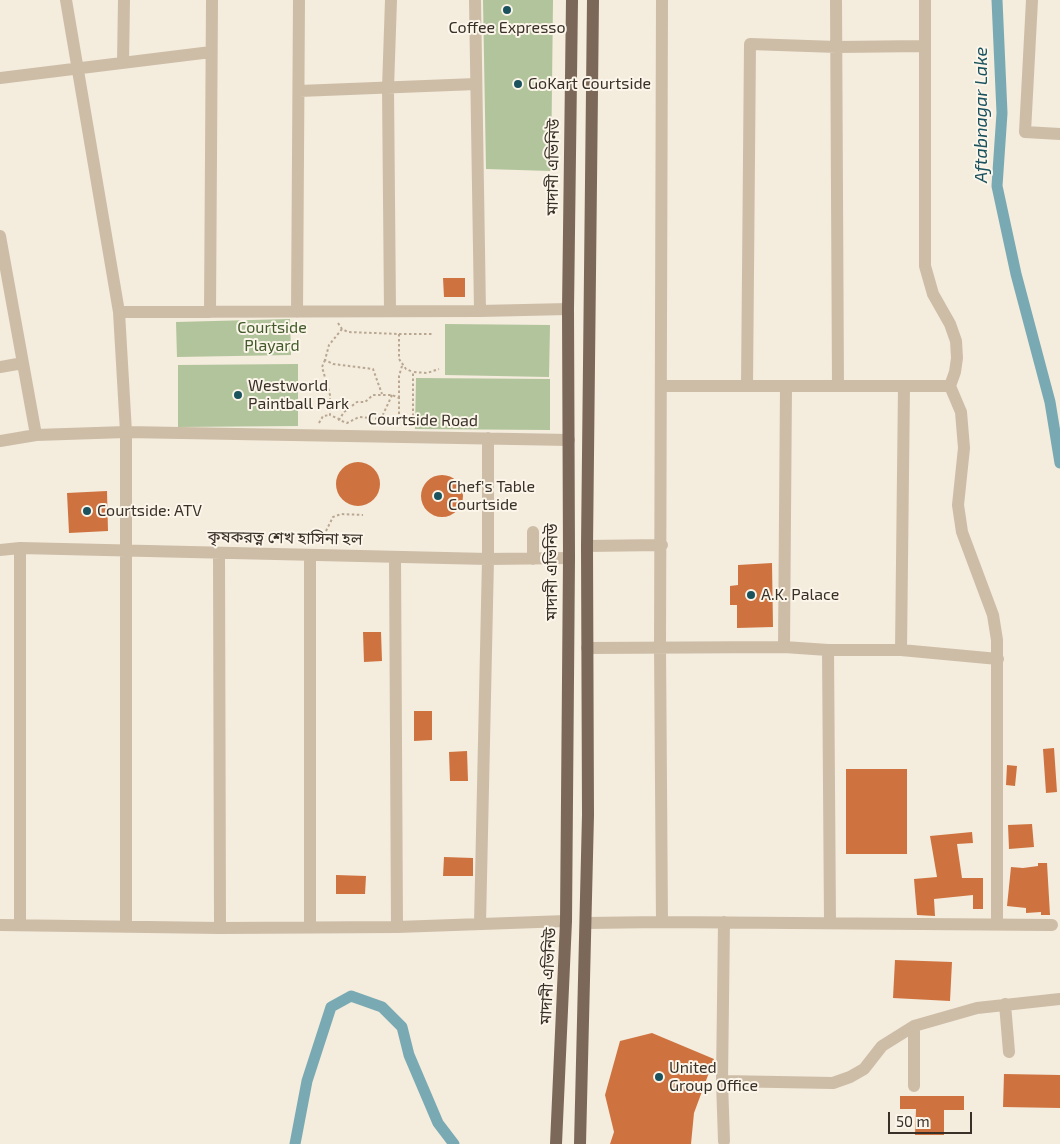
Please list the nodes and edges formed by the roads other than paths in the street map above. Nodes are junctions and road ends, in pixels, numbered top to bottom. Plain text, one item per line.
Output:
1 (66, 0) edge
2 (124, 0) edge
3 (212, 0) edge
4 (299, 0) edge
5 (391, 0) edge
6 (475, 0) edge
7 (572, 0) edge
8 (593, 0) edge
9 (662, 0) edge
10 (836, 0) edge
11 (925, 0) edge
12 (1032, 0) edge
13 (924, 46) junction
14 (837, 47) junction
15 (211, 52) junction
16 (123, 63) junction
17 (77, 69) junction
18 (0, 78) edge
19 (476, 84) junction
20 (388, 88) junction
21 (299, 91) junction
22 (1060, 134) edge
23 (0, 236) edge
24 (590, 306) junction
25 (568, 309) junction
26 (390, 311) junction
27 (480, 311) junction
28 (119, 312) junction
29 (210, 312) junction
30 (296, 312) junction
31 (23, 363) junction
32 (0, 367) edge
33 (662, 386) junction
34 (747, 386) junction
35 (786, 386) junction
36 (838, 386) junction
37 (904, 386) junction
38 (950, 386) junction
39 (126, 432) junction
40 (36, 435) junction
41 (488, 438) junction
42 (588, 439) junction
43 (569, 440) junction
44 (0, 441) edge
45 (533, 532) dead end
46 (662, 545) junction
47 (587, 546) junction
48 (20, 548) junction
49 (0, 550) edge
50 (124, 551) junction
51 (219, 553) junction
52 (310, 555) junction
53 (395, 557) junction
54 (569, 558) junction
55 (488, 559) junction
56 (533, 559) junction
57 (660, 646) junction
58 (784, 647) junction
59 (587, 648) junction
60 (828, 650) junction
61 (901, 650) junction
62 (998, 658) junction
63 (566, 921) junction
64 (662, 922) junction
65 (724, 922) junction
66 (830, 922) junction
67 (586, 923) junction
68 (997, 923) junction
69 (20, 924) junction
70 (480, 924) junction
71 (0, 925) edge
72 (1052, 925) dead end
73 (126, 926) junction
74 (310, 927) junction
75 (397, 927) junction
76 (220, 928) junction
77 (1060, 999) edge
78 (1005, 1004) junction
79 (914, 1026) junction
80 (1009, 1052) dead end
81 (722, 1081) junction
82 (914, 1086) dead end
83 (724, 1141) dead end
84 (556, 1144) edge
85 (580, 1144) edge

1 - 17 street
2 - 16 street
3 - 15 street
4 - 21 street
5 - 20 street
6 - 19 street
7 - 25 main road, মাদানী এভিনিউ
8 - 24 main road
9 - 33 street
10 - 14 street
11 - 13 street
12 - 22 street
13 - 14 street
13 - 38 street
14 - 34 street
14 - 36 street
15 - 16 street
15 - 29 street
16 - 17 street
17 - 18 street
17 - 28 street
19 - 20 street
19 - 27 street
20 - 21 street
20 - 26 street
21 - 30 street
23 - 31 street
24 - 25 main road
24 - 42 main road
25 - 27 street
25 - 43 main road, মাদানী এভিনিউ
26 - 27 street
26 - 30 street
28 - 29 street
28 - 39 street
29 - 30 street
31 - 32 street
31 - 40 street
33 - 34 street
33 - 46 street
34 - 35 street
35 - 36 street
35 - 58 street
36 - 37 street
37 - 38 street
37 - 61 street
38 - 62 street
39 - 40 street, Courtside Road
39 - 41 street, Courtside Road
39 - 50 street
40 - 44 street, Courtside Road
41 - 43 street, Courtside Road
41 - 55 street
42 - 43 main road
42 - 47 main road
43 - 54 main road, মাদানী এভিনিউ
45 - 56 street
46 - 47 street
46 - 57 street
47 - 59 main road
48 - 49 street, কৃষকরত্ন শেখ হাসিনা হল
48 - 50 street, কৃষকরত্ন শেখ হাসিনা হল
48 - 69 street
50 - 51 street, কৃষকরত্ন শেখ হাসিনা হল
50 - 73 street
51 - 52 street, কৃষকরত্ন শেখ হাসিনা হল
51 - 76 street
52 - 53 street, কৃষকরত্ন শেখ হাসিনা হল
52 - 74 street
53 - 55 street, কৃষকরত্ন শেখ হাসিনা হল
53 - 75 street
54 - 56 street, কৃষকরত্ন শেখ হাসিনা হল
54 - 63 main road, মাদানী এভিনিউ
55 - 56 street, কৃষকরত্ন শেখ হাসিনা হল
55 - 70 street
57 - 58 street
57 - 59 street
57 - 64 street
58 - 60 street
59 - 67 main road
60 - 61 street
60 - 66 street
61 - 62 street
62 - 68 street
63 - 70 street
63 - 84 main road, মাদানী এভিনিউ
64 - 65 street
64 - 67 street
65 - 66 street
65 - 81 street
66 - 68 street
67 - 85 main road
68 - 72 street
69 - 71 street
69 - 73 street
70 - 75 street
73 - 76 street
74 - 75 street
74 - 76 street
77 - 78 street
78 - 79 street
78 - 80 street
79 - 81 street
79 - 82 street
81 - 83 street

